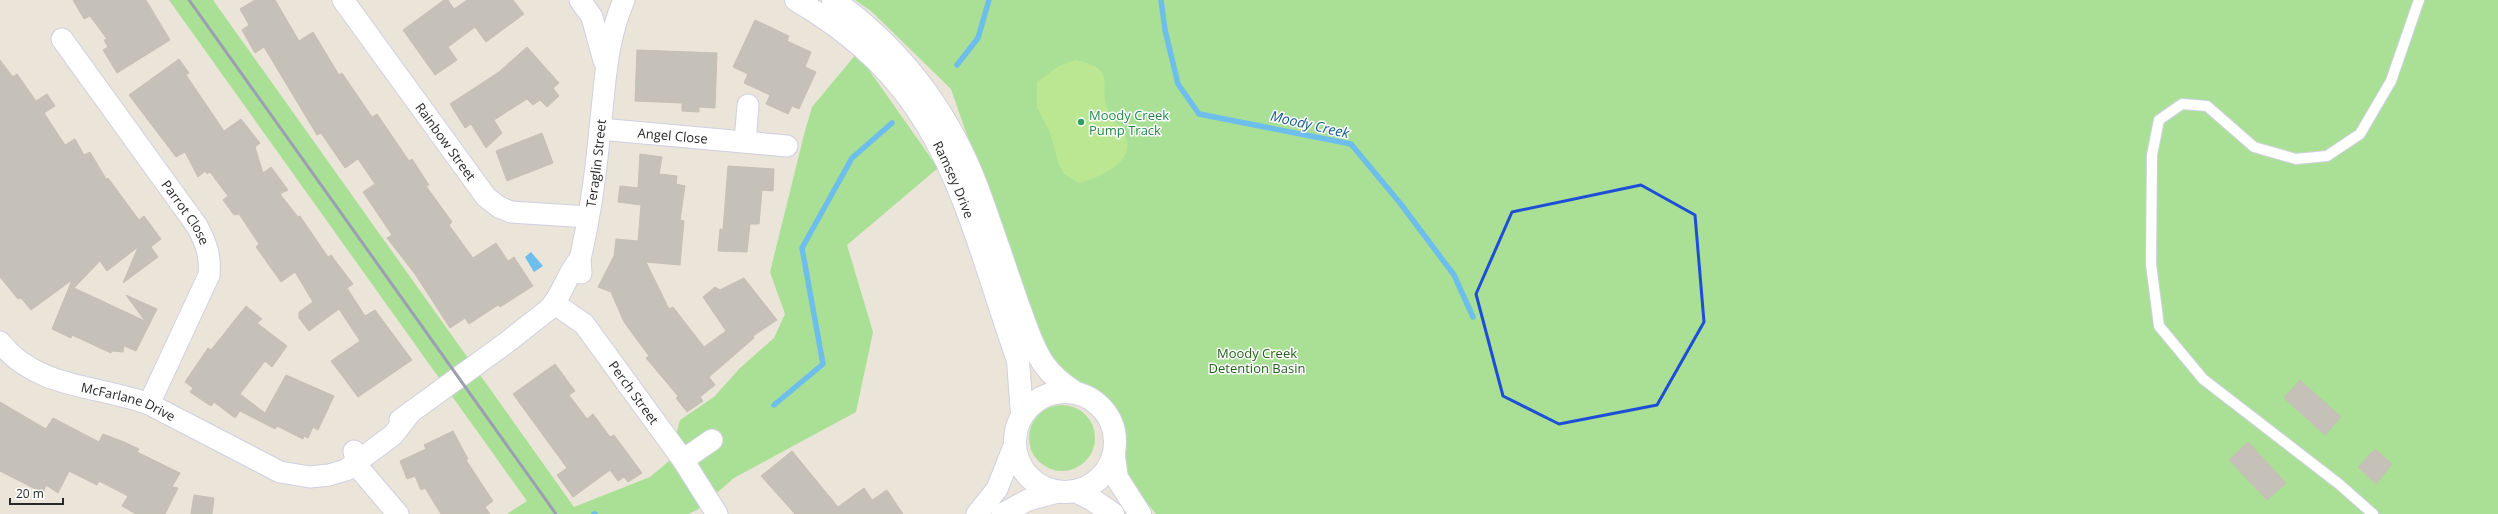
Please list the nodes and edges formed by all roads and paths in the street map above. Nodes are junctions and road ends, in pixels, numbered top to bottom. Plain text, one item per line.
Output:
1 (343, 0) edge
2 (580, 0) edge
3 (624, 0) edge
4 (796, 0) edge
5 (833, 0) edge
6 (2420, 0) edge
7 (62, 39) dead end
8 (606, 67) junction
9 (748, 105) dead end
10 (600, 129) junction
11 (745, 142) junction
12 (787, 146) dead end
13 (588, 217) junction
14 (559, 307) junction
15 (0, 342) edge
16 (1074, 392) junction
17 (149, 404) junction
18 (411, 412) junction
19 (1022, 414) junction
20 (393, 435) junction
21 (712, 440) dead end
22 (1014, 446) junction
23 (355, 457) junction
24 (1114, 457) junction
25 (683, 460) junction
26 (1066, 492) junction
27 (393, 507) edge
28 (717, 514) edge
29 (977, 514) edge
30 (1002, 514) edge
31 (1114, 514) edge
32 (1140, 514) edge
33 (2373, 514) edge

1 - 13 street, Rainbow Street
2 - 8 street, Teraglin Street
3 - 8 street, Teraglin Street
4 - 19 main road, Ramsey Drive
5 - 16 main road, Ramsey Drive
6 - 33 lane
7 - 17 street, Parrot Close
8 - 10 street, Teraglin Street
9 - 11 street
10 - 11 street, Angel Close
10 - 13 street, Teraglin Street
11 - 12 street, Angel Close
13 - 14 street, Teraglin Street
14 - 18 street, Teraglin Street
14 - 25 street, Perch Street
15 - 17 street, McFarlane Drive
16 - 19 main road
16 - 24 main road
17 - 23 street, McFarlane Drive
18 - 20 street, Teraglin Street
18 - 23 street, Teraglin Street
19 - 22 main road
20 - 23 street, Teraglin Street
20 - 27 street
21 - 25 street
22 - 26 main road
22 - 29 street
23 - 27 street
24 - 26 main road
24 - 32 main road
25 - 28 street, Perch Street
26 - 30 street
26 - 31 main road

